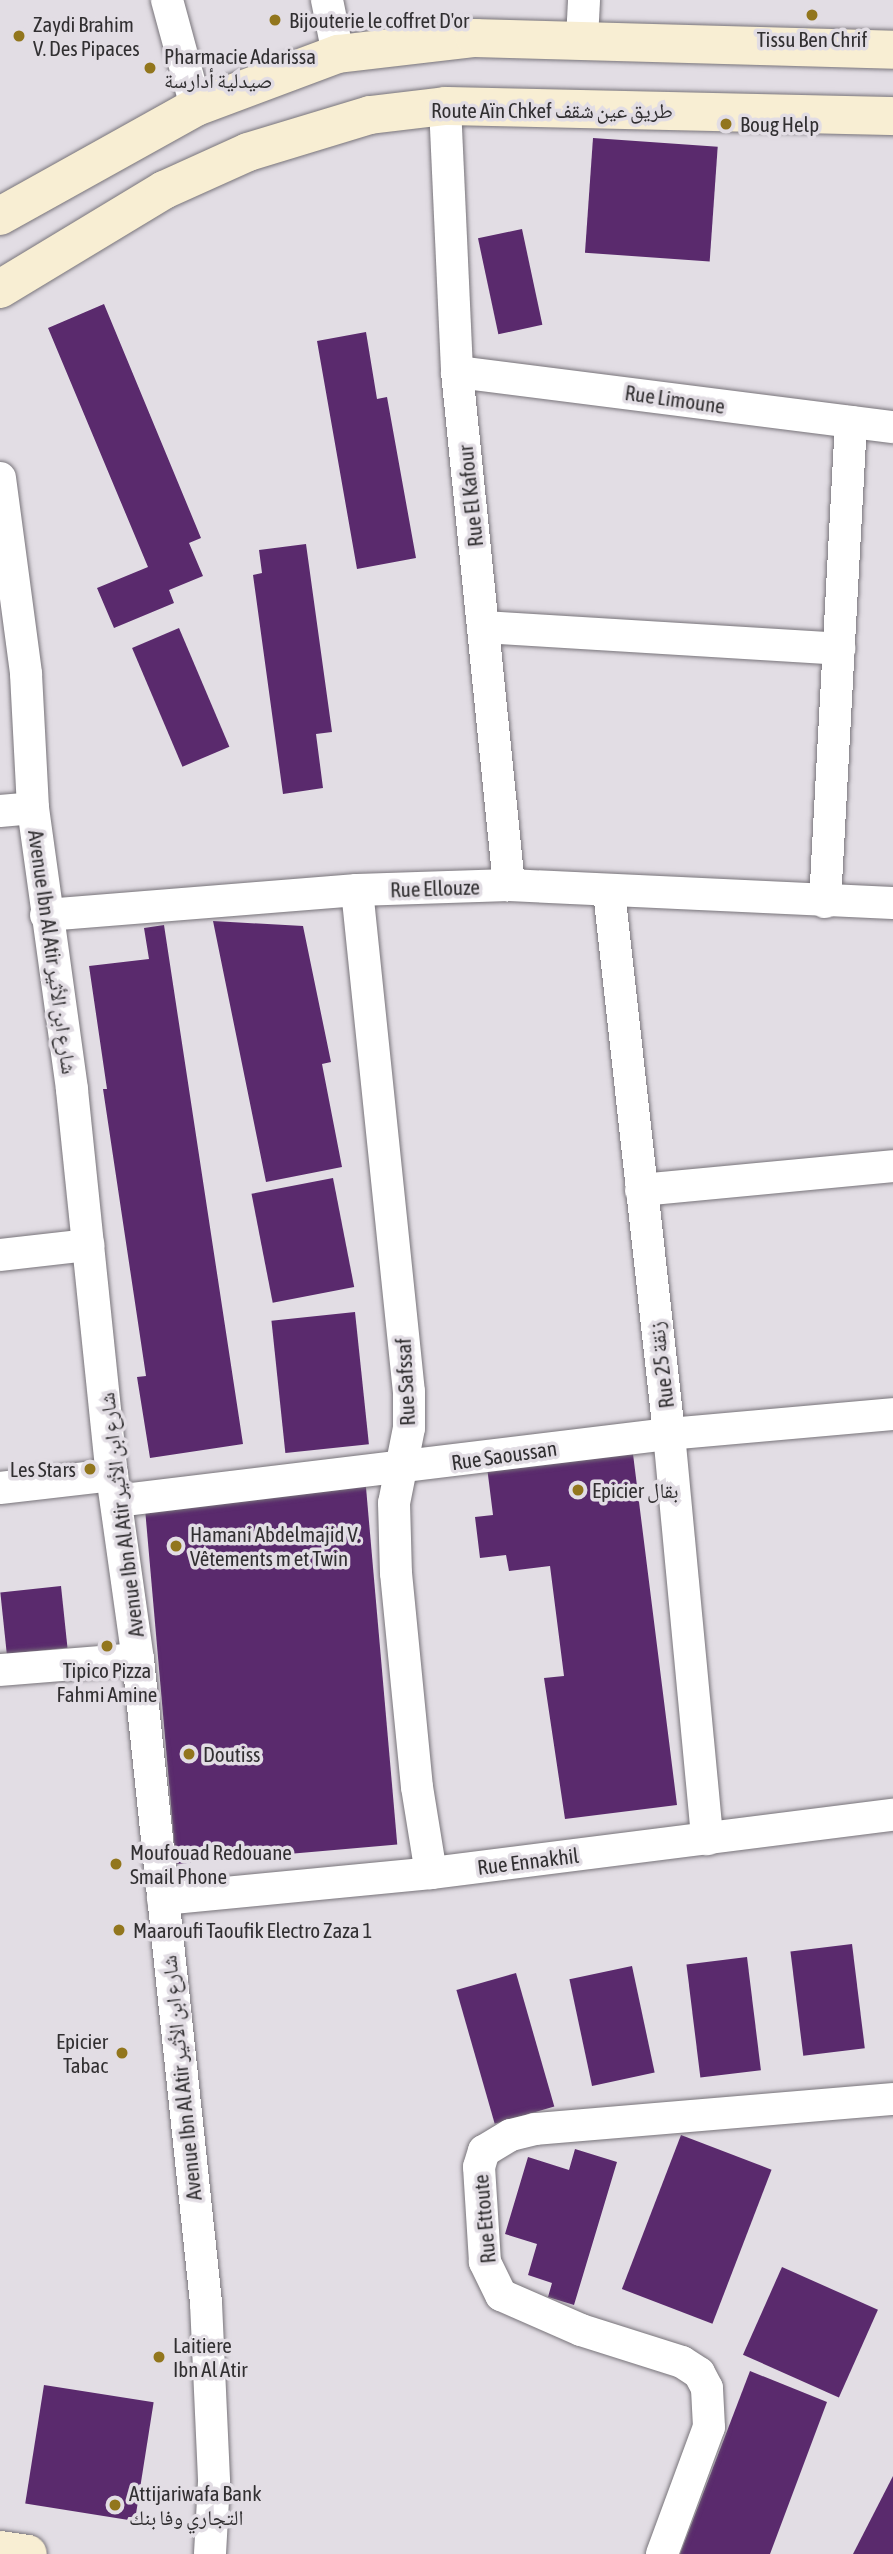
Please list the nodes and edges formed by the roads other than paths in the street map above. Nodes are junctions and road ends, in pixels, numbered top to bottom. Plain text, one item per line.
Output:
1 (167, 0) edge
2 (327, 0) edge
3 (584, 0) edge
4 (582, 39) junction
5 (893, 50) edge
6 (338, 54) junction
7 (445, 106) junction
8 (196, 107) junction
9 (893, 116) edge
10 (0, 216) edge
11 (0, 289) edge
12 (457, 372) junction
13 (851, 422) junction
14 (893, 427) edge
15 (0, 478) edge
16 (483, 627) junction
17 (839, 649) junction
18 (33, 808) junction
19 (0, 811) edge
20 (509, 885) junction
21 (357, 890) junction
22 (609, 891) junction
23 (825, 902) junction
24 (893, 903) edge
25 (46, 915) junction
26 (893, 1166) edge
27 (641, 1190) junction
28 (88, 1245) junction
29 (0, 1255) edge
30 (893, 1414) edge
31 (669, 1434) junction
32 (400, 1469) junction
33 (0, 1488) edge
34 (114, 1488) junction
35 (138, 1659) junction
36 (0, 1670) edge
37 (893, 1815) edge
38 (707, 1839) junction
39 (431, 1873) junction
40 (163, 1899) junction
41 (893, 2099) edge
42 (0, 2550) edge
43 (27, 2554) edge
44 (209, 2554) edge
45 (662, 2554) edge

1 - 8 street
2 - 6 street
3 - 4 street
4 - 5 main road
4 - 6 main road
6 - 8 main road
7 - 9 main road, Route Aïn Chkef طريق عين شقف
7 - 11 main road, Route Aïn Chkef طريق عين شقف
7 - 12 street, Rue El Kafour
8 - 10 main road
12 - 13 street, Rue Limoune
12 - 16 street, Rue El Kafour
13 - 14 street, Rue Limoune
13 - 17 street
15 - 18 street, Avenue Ibn Al Atir شارع ابن الأثير
16 - 17 street
16 - 20 street, Rue El Kafour
17 - 23 street
18 - 19 street
18 - 25 street, Avenue Ibn Al Atir شارع ابن الأثير
20 - 21 street, Rue Ellouze
20 - 22 street, Rue Ellouze
21 - 25 street, Rue Ellouze
21 - 32 street, Rue Safssaf
22 - 23 street, Rue Ellouze
22 - 27 street, Rue 25 زنقة
23 - 24 street, Rue Ellouze
25 - 28 street, Avenue Ibn Al Atir شارع ابن الأثير
26 - 27 street
27 - 31 street, Rue 25 زنقة
28 - 29 street
28 - 34 street, Avenue Ibn Al Atir شارع ابن الأثير
30 - 31 street, Rue Saoussan
31 - 32 street, Rue Saoussan
31 - 38 street, Rue 25 زنقة
32 - 34 street, Rue Saoussan
32 - 39 street, Rue Safssaf
33 - 34 street, Rue Saoussan
34 - 35 street, Avenue Ibn Al Atir شارع ابن الأثير
35 - 36 street
35 - 40 street, Avenue Ibn Al Atir شارع ابن الأثير
37 - 38 street, Rue Ennakhil
38 - 39 street, Rue Ennakhil
39 - 40 street, Rue Ennakhil
40 - 44 street, Avenue Ibn Al Atir شارع ابن الأثير
41 - 45 street, Rue Ettoute
42 - 43 main road

